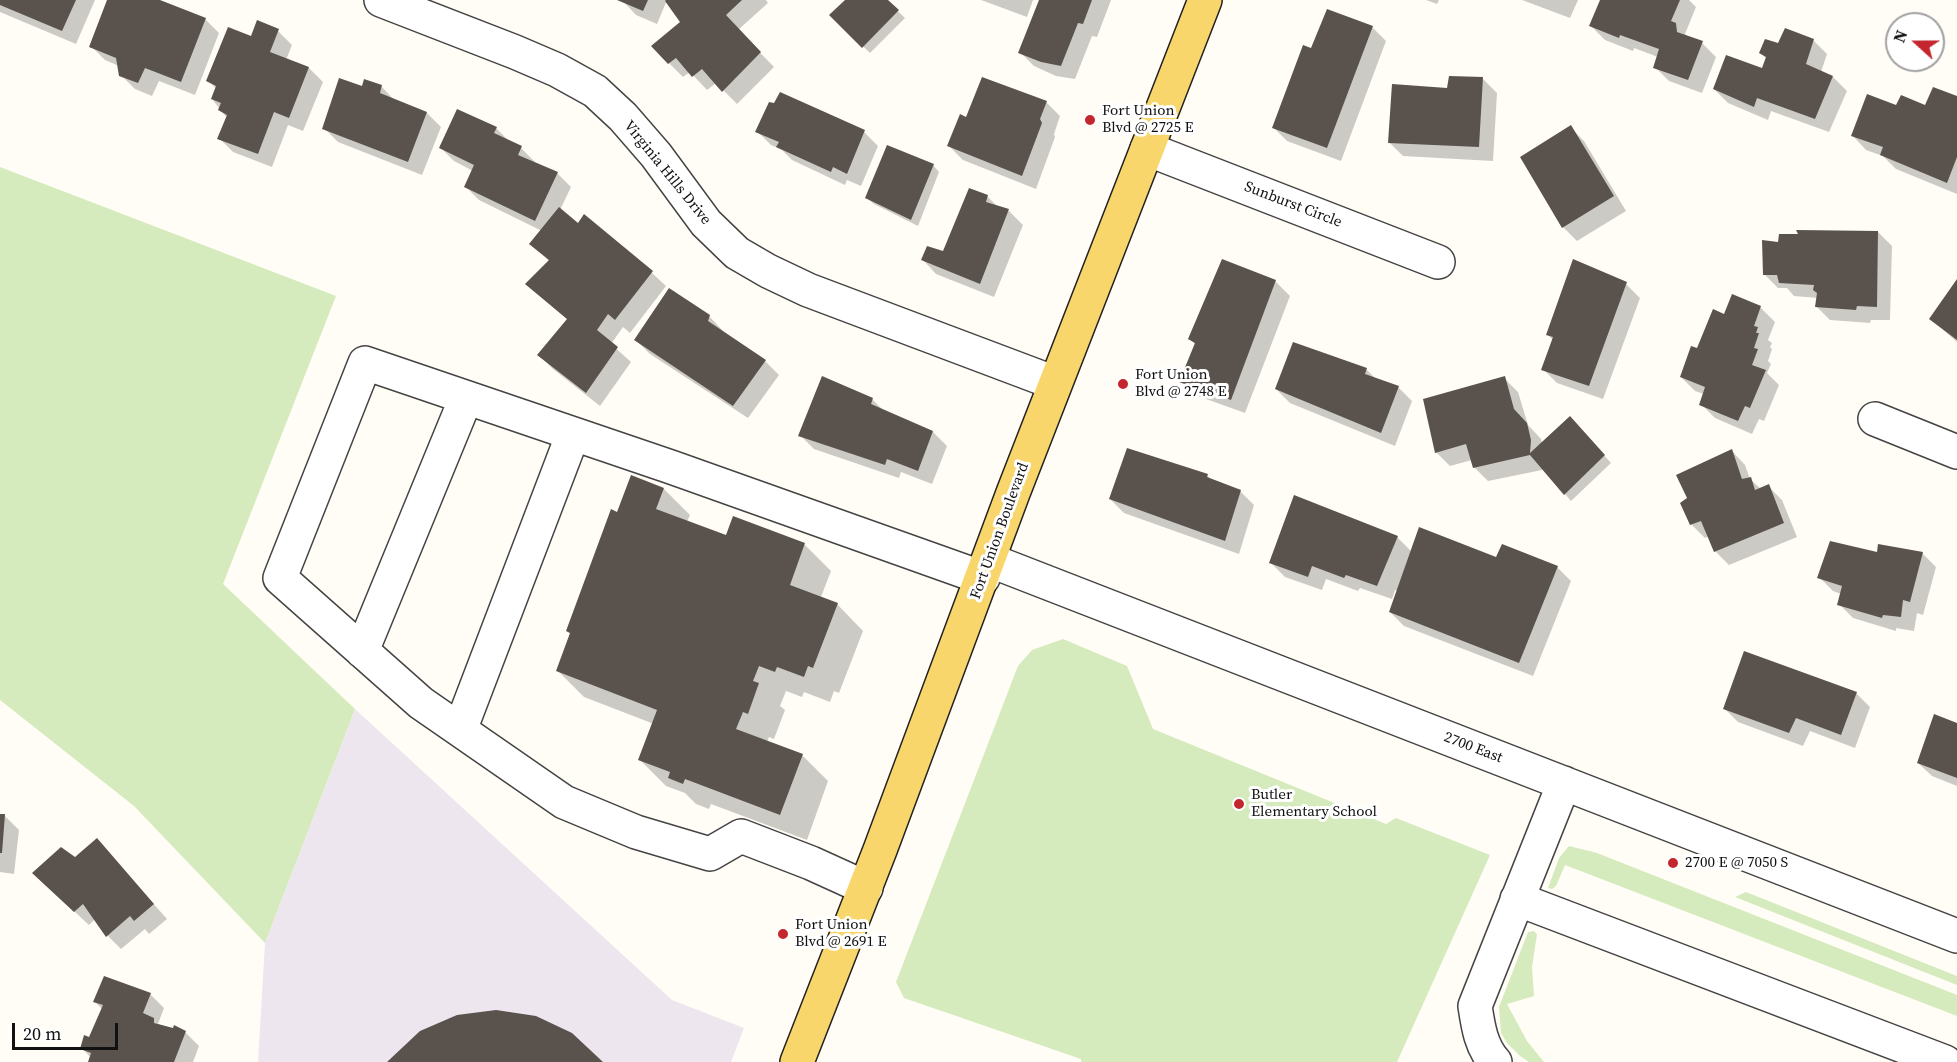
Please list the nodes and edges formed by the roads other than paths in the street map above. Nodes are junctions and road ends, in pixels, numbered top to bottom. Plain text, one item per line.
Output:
1 (381, 0) edge
2 (1205, 0) edge
3 (1147, 148) junction
4 (1438, 262) dead end
5 (1055, 383) junction
6 (466, 398) junction
7 (1875, 419) dead end
8 (573, 434) junction
9 (1957, 452) edge
10 (986, 569) junction
11 (362, 651) junction
12 (460, 730) junction
13 (1564, 783) junction
14 (866, 888) junction
15 (1518, 899) junction
16 (1957, 936) edge
17 (797, 1062) edge
18 (1495, 1062) edge
19 (1945, 1062) edge

1 - 5 street, Virginia Hills Drive
2 - 3 main road, Fort Union Boulevard
3 - 4 street, Sunburst Circle
3 - 5 main road, Fort Union Boulevard
5 - 10 main road, Fort Union Boulevard
6 - 8 street, 2700 East
6 - 11 street
6 - 11 street, 2700 East
7 - 9 street
8 - 10 street, 2700 East
8 - 12 street
10 - 13 street, 2700 East
10 - 14 main road, Fort Union Boulevard
11 - 12 street
12 - 14 street
13 - 15 street
13 - 16 street, 2700 East
14 - 17 main road, Fort Union Boulevard
15 - 18 street
15 - 19 street

